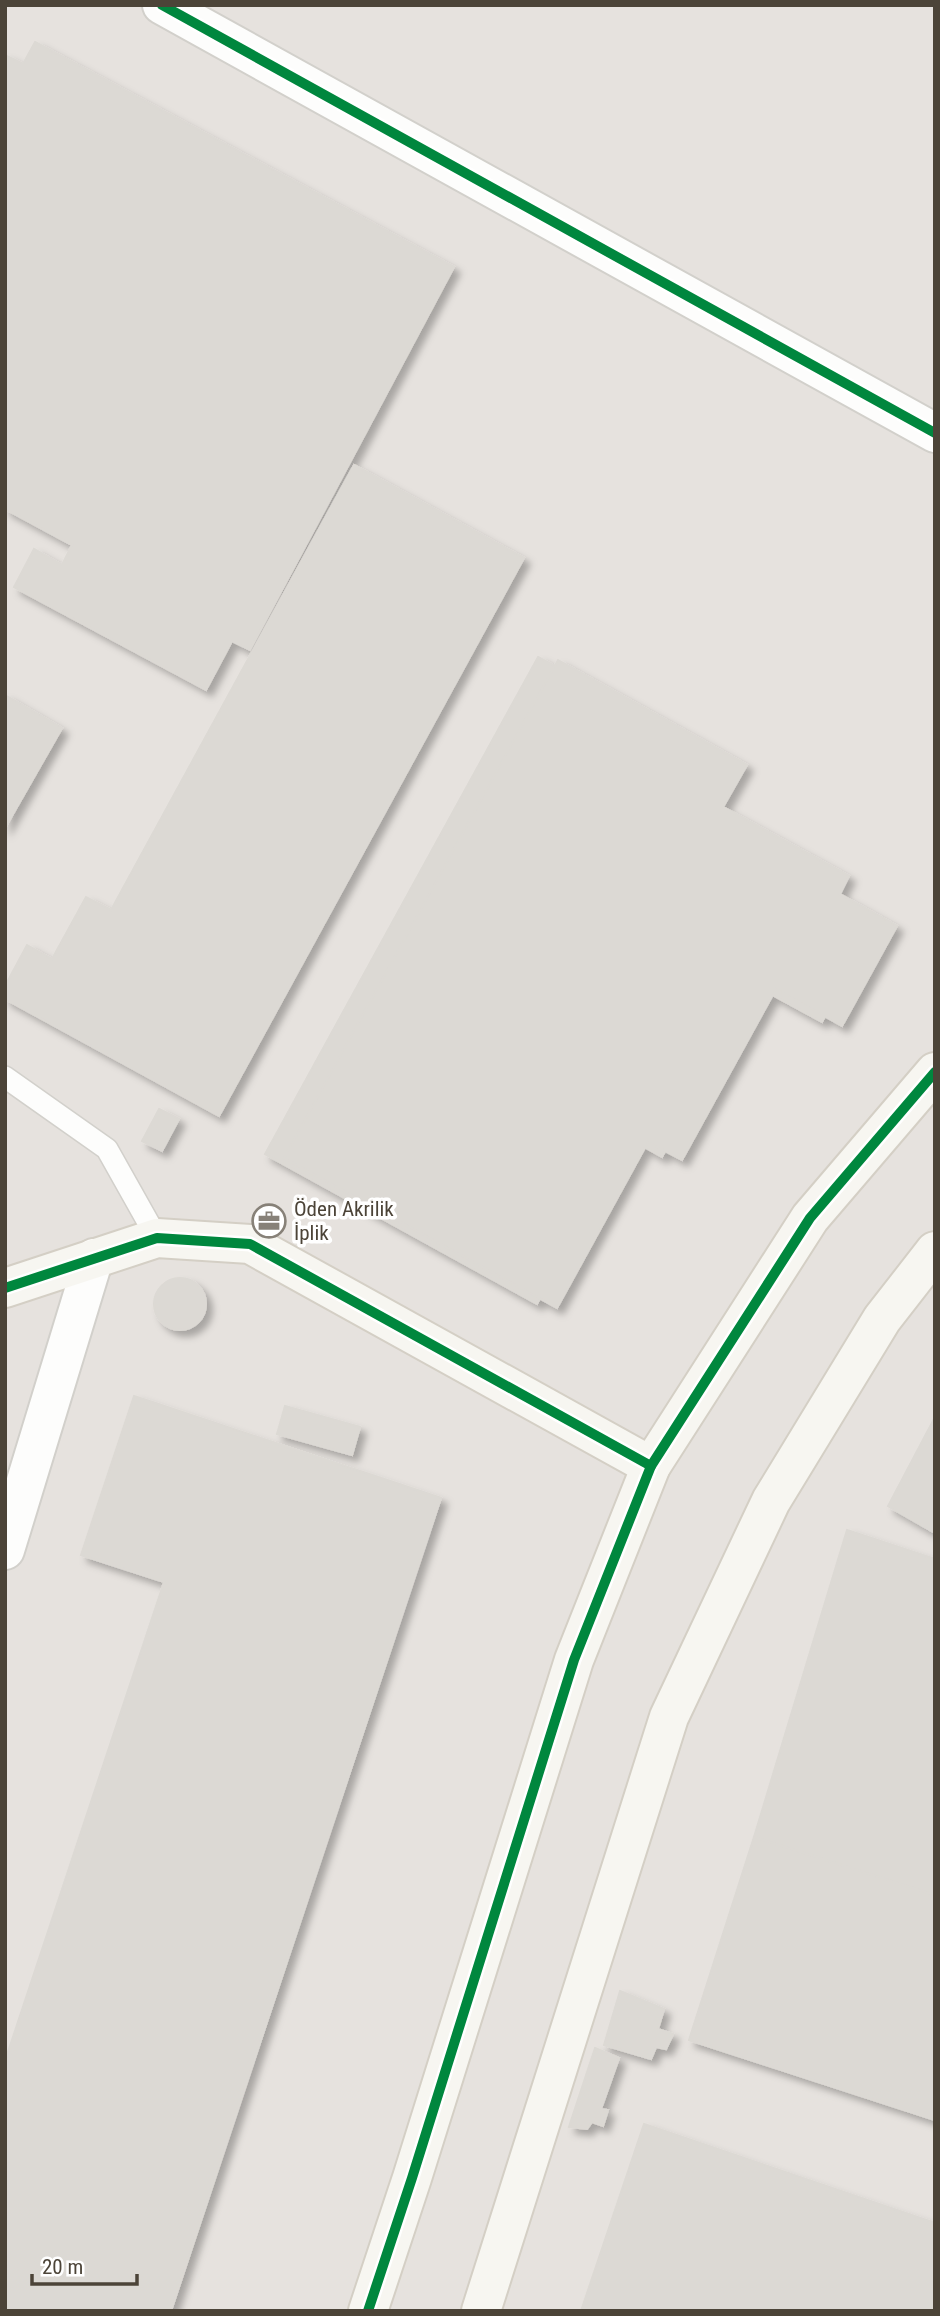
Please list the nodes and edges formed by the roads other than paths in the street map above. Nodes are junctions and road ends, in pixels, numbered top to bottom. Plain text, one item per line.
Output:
1 (162, 5) edge
2 (935, 433) edge
3 (935, 1072) edge
4 (5, 1077) edge
5 (157, 1238) junction
6 (935, 1251) edge
7 (94, 1258) junction
8 (5, 1288) edge
9 (651, 1466) junction
10 (5, 1550) edge
11 (368, 2311) edge
12 (481, 2311) edge

1 - 2 street
3 - 9 street
4 - 5 lane
5 - 7 street
5 - 9 street
6 - 12 street
7 - 8 street
7 - 10 street
9 - 11 street

